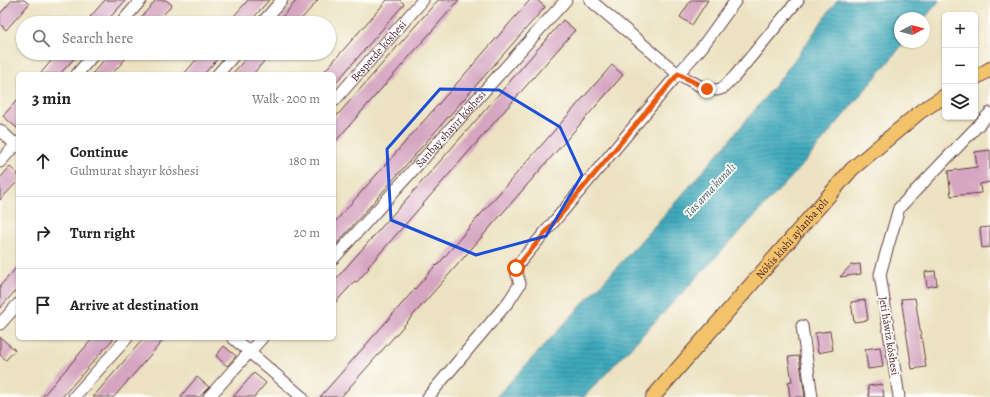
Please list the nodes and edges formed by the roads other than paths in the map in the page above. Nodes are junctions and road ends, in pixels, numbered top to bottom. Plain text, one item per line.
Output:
1 (141, 0) edge
2 (282, 0) edge
3 (423, 0) edge
4 (566, 0) edge
5 (590, 0) edge
6 (736, 0) edge
7 (798, 0) edge
8 (127, 16) edge
9 (268, 16) edge
10 (89, 60) edge
11 (230, 60) edge
12 (990, 69) edge
13 (79, 72) edge
14 (220, 72) edge
15 (678, 74) junction
16 (978, 76) edge
17 (942, 98) edge
18 (336, 99) edge
19 (990, 113) edge
20 (0, 130) edge
21 (16, 143) edge
22 (16, 145) edge
23 (0, 162) edge
24 (336, 256) edge
25 (16, 306) edge
26 (0, 324) edge
27 (802, 326) dead end
28 (124, 340) edge
29 (235, 340) edge
30 (260, 340) edge
31 (249, 352) junction
32 (74, 397) edge
33 (209, 397) edge
34 (302, 397) edge
35 (428, 397) edge
36 (653, 397) edge
37 (812, 397) edge
38 (899, 397) edge

1 - 8 street
2 - 9 street
3 - 18 street, Besperde kóshesi
4 - 24 street, Sarıbay shayır kóshesi
5 - 15 street
6 - 15 street
7 - 15 street
10 - 13 street
11 - 14 street
12 - 16 main road
15 - 35 street
17 - 36 main road, Nókis kishi aylanba jolı
19 - 38 street, Jeti háwiz kóshesi
20 - 21 street
22 - 23 street
25 - 26 street
27 - 37 street
28 - 32 street
29 - 31 street
30 - 31 street
31 - 33 street
31 - 34 street

